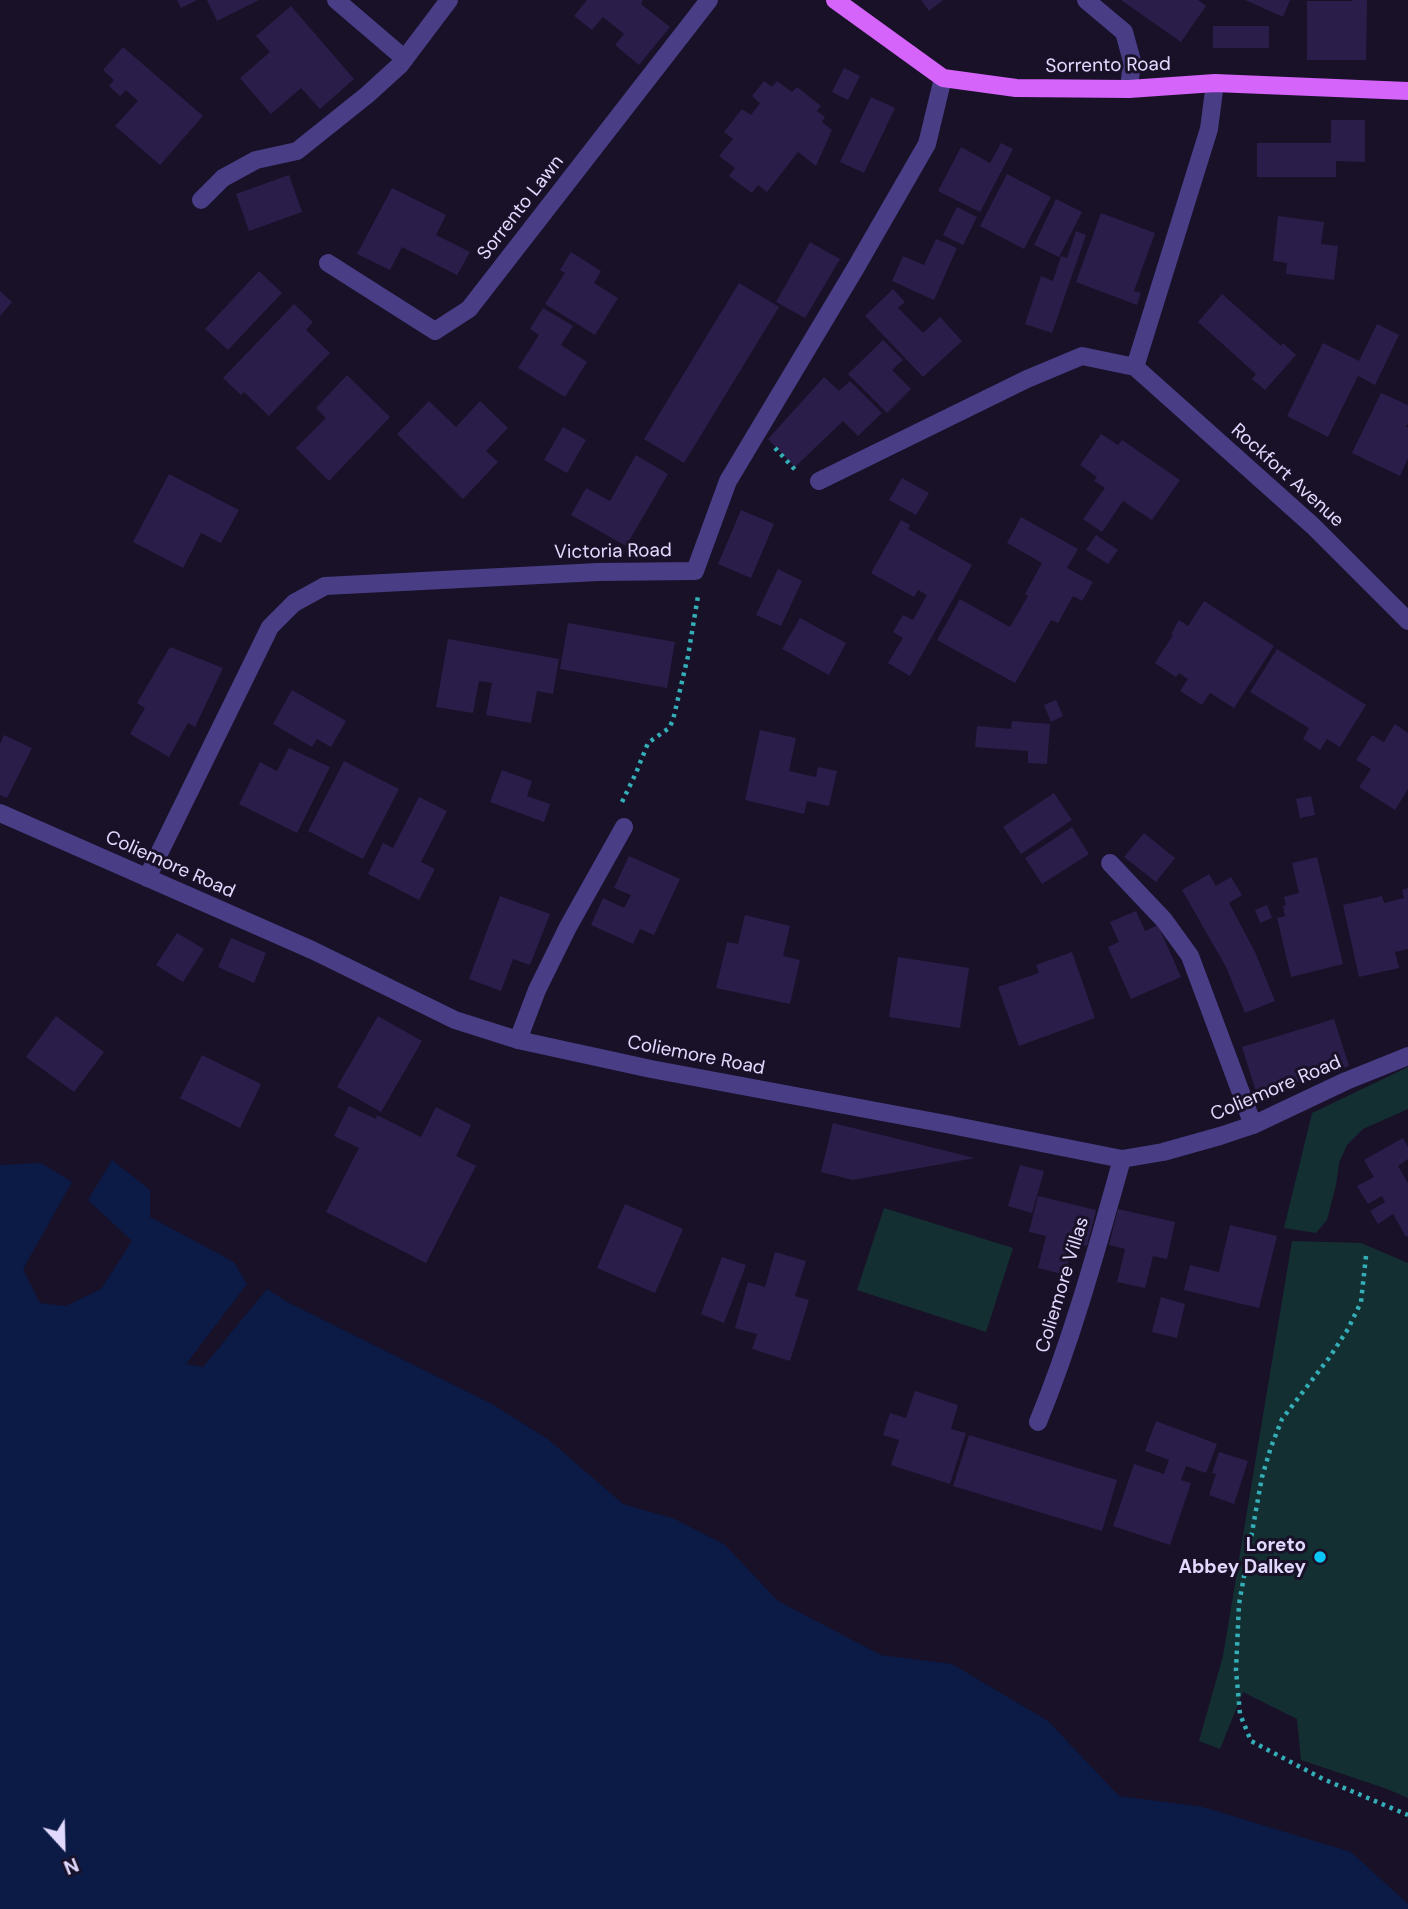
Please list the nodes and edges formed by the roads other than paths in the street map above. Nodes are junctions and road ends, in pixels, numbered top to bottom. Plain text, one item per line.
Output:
1 (336, 0) edge
2 (449, 0) edge
3 (709, 0) edge
4 (835, 0) edge
5 (1086, 0) edge
6 (405, 59) junction
7 (943, 78) junction
8 (1215, 83) junction
9 (1129, 89) junction
10 (1408, 90) edge
11 (201, 200) dead end
12 (328, 262) dead end
13 (1135, 367) junction
14 (819, 481) road end
15 (1408, 621) edge
16 (0, 813) edge
17 (621, 831) road end
18 (1110, 863) dead end
19 (147, 878) junction
20 (517, 1040) junction
21 (1408, 1056) edge
22 (1253, 1125) junction
23 (1122, 1159) junction
24 (1038, 1422) dead end

1 - 6 street
2 - 6 street
3 - 12 street, Sorrento Lawn
4 - 7 main road, Sorrento Road
5 - 9 street
6 - 11 street
7 - 9 main road, Sorrento Road
7 - 19 street, Victoria Road
8 - 9 main road, Sorrento Road
8 - 10 main road, Sorrento Road
8 - 13 street
13 - 14 street
13 - 15 street, Rockfort Avenue
16 - 19 street, Coliemore Road
17 - 20 street
18 - 22 street
19 - 20 street, Coliemore Road
20 - 23 street, Coliemore Road
21 - 22 street, Coliemore Road
22 - 23 street, Coliemore Road
23 - 24 street, Coliemore Villas

